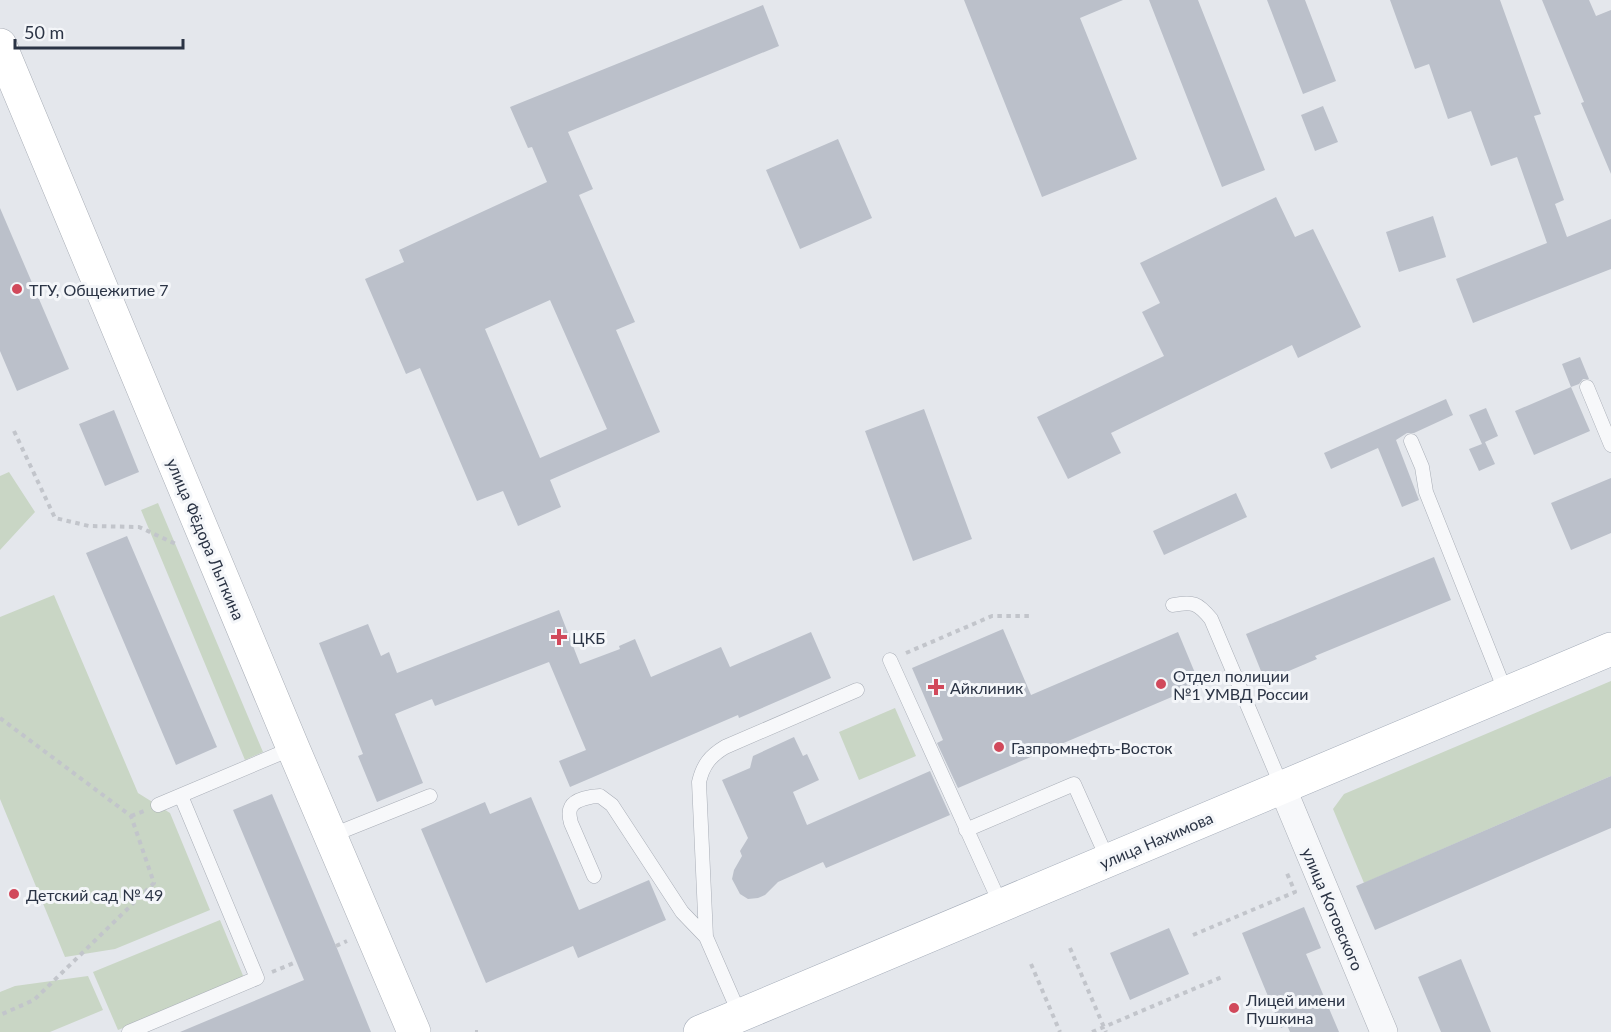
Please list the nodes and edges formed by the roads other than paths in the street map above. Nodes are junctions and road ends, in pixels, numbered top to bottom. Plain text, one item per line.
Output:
1 (1, 48) edge
2 (1587, 387) dead end
3 (1411, 441) dead end
4 (1611, 446) edge
5 (1173, 605) dead end
6 (1611, 649) edge
7 (890, 660) road end
8 (857, 690) dead end
9 (1506, 693) junction
10 (293, 747) junction
11 (1282, 787) junction
12 (182, 796) junction
13 (430, 796) dead end
14 (158, 806) dead end
15 (966, 830) junction
16 (330, 837) junction
17 (1108, 860) junction
18 (594, 876) dead end
19 (1001, 905) junction
20 (706, 937) junction
21 (721, 1026) edge
22 (129, 1032) edge
23 (414, 1032) edge
24 (1384, 1032) edge

1 - 10 street, улица Фёдора Лыткина
2 - 4 lane
3 - 9 lane
5 - 11 lane
6 - 9 street, улица Нахимова
7 - 15 lane
8 - 20 lane
9 - 11 street, улица Нахимова
10 - 12 lane
10 - 16 street, улица Фёдора Лыткина
11 - 17 street, улица Нахимова
11 - 24 street, улица Котовского
12 - 14 lane
12 - 22 lane
13 - 16 lane
15 - 17 lane
15 - 19 lane
16 - 23 street, улица Фёдора Лыткина
17 - 19 street, улица Нахимова
18 - 20 lane
19 - 21 street, улица Нахимова
20 - 21 lane

